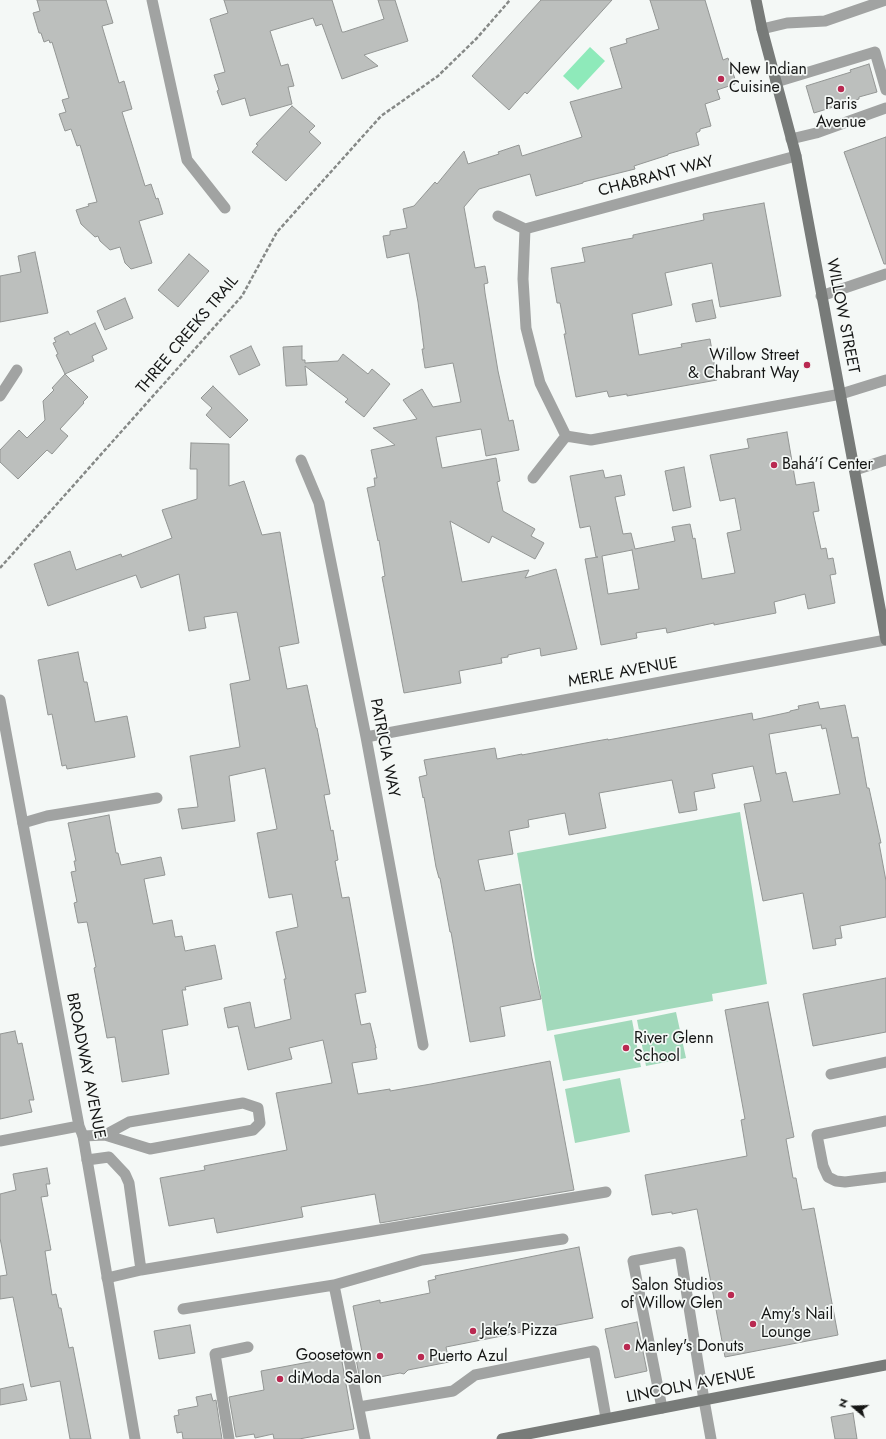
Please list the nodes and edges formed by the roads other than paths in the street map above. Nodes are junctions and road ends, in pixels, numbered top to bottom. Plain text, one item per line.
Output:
1 (152, 0) edge
2 (756, 0) edge
3 (886, 0) edge
4 (762, 29) junction
5 (776, 82) junction
6 (886, 90) edge
7 (886, 108) edge
8 (791, 139) junction
9 (796, 156) junction
10 (225, 208) dead end
11 (498, 216) dead end
12 (525, 229) junction
13 (886, 274) edge
14 (821, 296) junction
15 (17, 370) dead end
16 (886, 380) edge
17 (841, 394) junction
18 (0, 396) edge
19 (566, 436) junction
20 (300, 460) dead end
21 (886, 460) edge
22 (855, 470) junction
23 (533, 478) dead end
24 (886, 640) edge
25 (0, 700) edge
26 (366, 737) junction
27 (157, 798) dead end
28 (23, 823) junction
29 (423, 1045) dead end
30 (886, 1062) edge
31 (831, 1074) dead end
32 (886, 1121) edge
33 (81, 1131) junction
34 (105, 1135) junction
35 (0, 1141) edge
36 (87, 1160) junction
37 (886, 1177) edge
38 (606, 1192) dead end
39 (563, 1240) dead end
40 (141, 1270) junction
41 (107, 1278) junction
42 (334, 1285) junction
43 (183, 1309) dead end
44 (248, 1347) dead end
45 (886, 1365) edge
46 (704, 1400) junction
47 (359, 1408) junction
48 (662, 1408) junction
49 (606, 1418) junction
50 (135, 1439) edge
51 (230, 1439) edge
52 (365, 1439) edge
53 (502, 1439) edge
54 (711, 1439) edge

1 - 10 street
2 - 4 main road, WILLOW STREET
3 - 4 street
4 - 5 main road, WILLOW STREET
5 - 6 street
5 - 8 main road, WILLOW STREET
7 - 8 street
8 - 9 main road, WILLOW STREET
9 - 12 street, CHABRANT WAY
9 - 14 main road, WILLOW STREET
11 - 12 street
12 - 19 street
13 - 14 street
14 - 17 main road, WILLOW STREET
15 - 18 street
16 - 17 street
17 - 19 street
17 - 22 main road, WILLOW STREET
19 - 23 street
20 - 26 street, PATRICIA WAY
21 - 22 street
22 - 24 main road, WILLOW STREET
24 - 26 street, MERLE AVENUE
25 - 28 street, BROADWAY AVENUE
26 - 29 street, PATRICIA WAY
27 - 28 street
28 - 33 street, BROADWAY AVENUE
30 - 31 street
32 - 37 street
33 - 34 street
33 - 35 street
33 - 36 street, BROADWAY AVENUE
34 - 34 street
36 - 40 street
36 - 41 street, BROADWAY AVENUE
38 - 40 street
39 - 42 street
40 - 41 street
41 - 50 street, BROADWAY AVENUE
42 - 43 street
42 - 47 street
44 - 51 street
45 - 46 main road, LINCOLN AVENUE
46 - 48 main road, LINCOLN AVENUE
46 - 48 street
46 - 54 street
47 - 49 street
47 - 52 street
48 - 49 main road, LINCOLN AVENUE
49 - 53 main road, LINCOLN AVENUE

